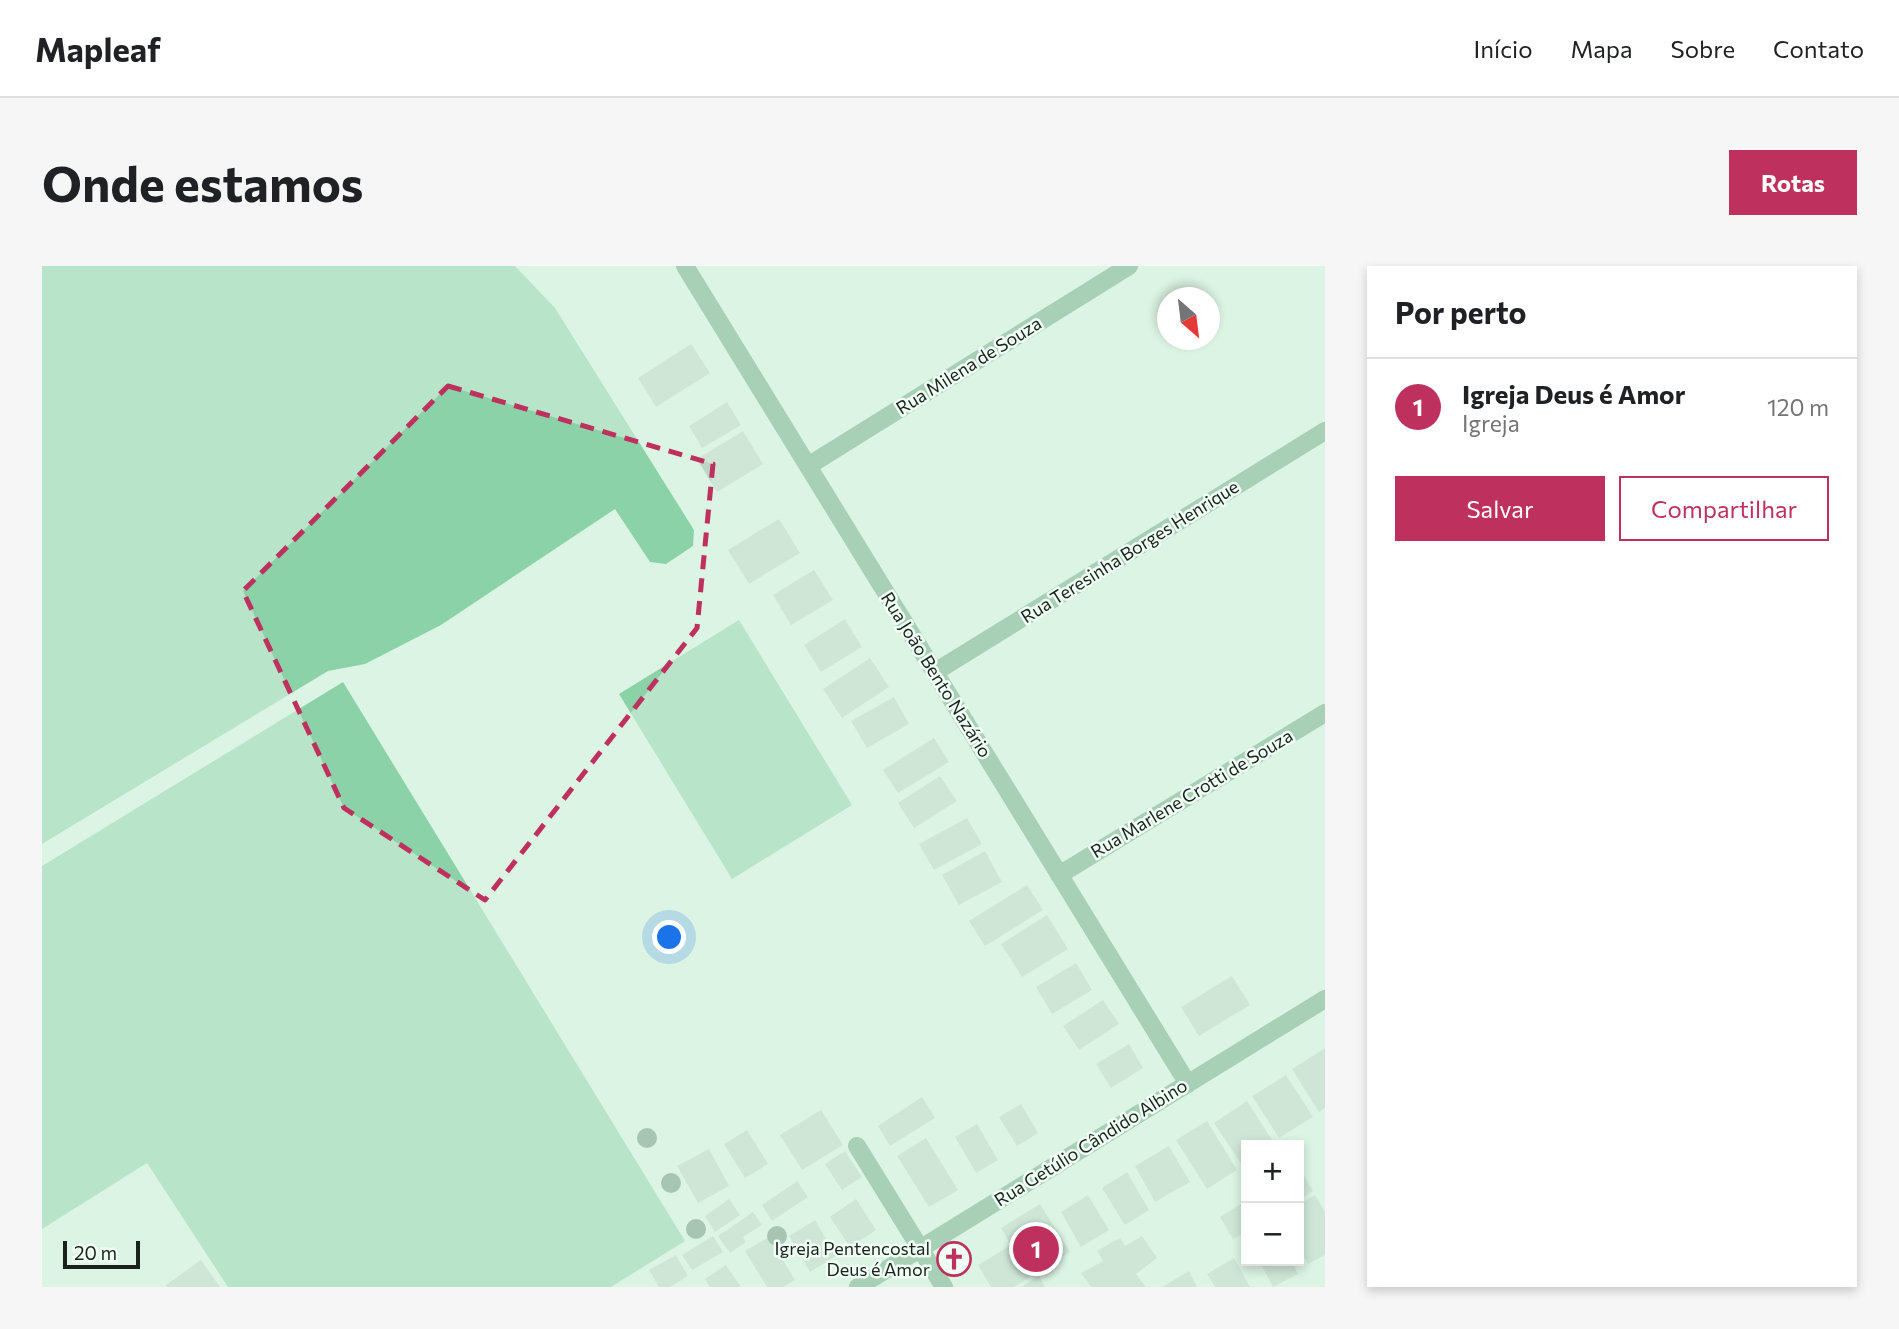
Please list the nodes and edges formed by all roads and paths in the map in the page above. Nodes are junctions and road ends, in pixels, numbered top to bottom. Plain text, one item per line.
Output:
1 (685, 266) edge
2 (1129, 266) edge
3 (1325, 431) edge
4 (808, 466) junction
5 (935, 673) junction
6 (1325, 713) edge
7 (1059, 875) junction
8 (1325, 999) edge
9 (1188, 1084) junction
10 (857, 1146) dead end
11 (920, 1248) junction
12 (858, 1287) edge
13 (944, 1287) edge

1 - 4 street, Rua João Bento Nazário
2 - 4 street, Rua Milena de Souza
3 - 5 street, Rua Teresinha Borges Henrique
4 - 5 street, Rua João Bento Nazário
5 - 7 street, Rua João Bento Nazário
6 - 7 street, Rua Marlene Crotti de Souza
7 - 9 street, Rua João Bento Nazário
8 - 9 street, Rua Getúlio Cândido Albino
9 - 11 street, Rua Getúlio Cândido Albino
10 - 11 street
11 - 12 street, Rua Getúlio Cândido Albino
11 - 13 street

